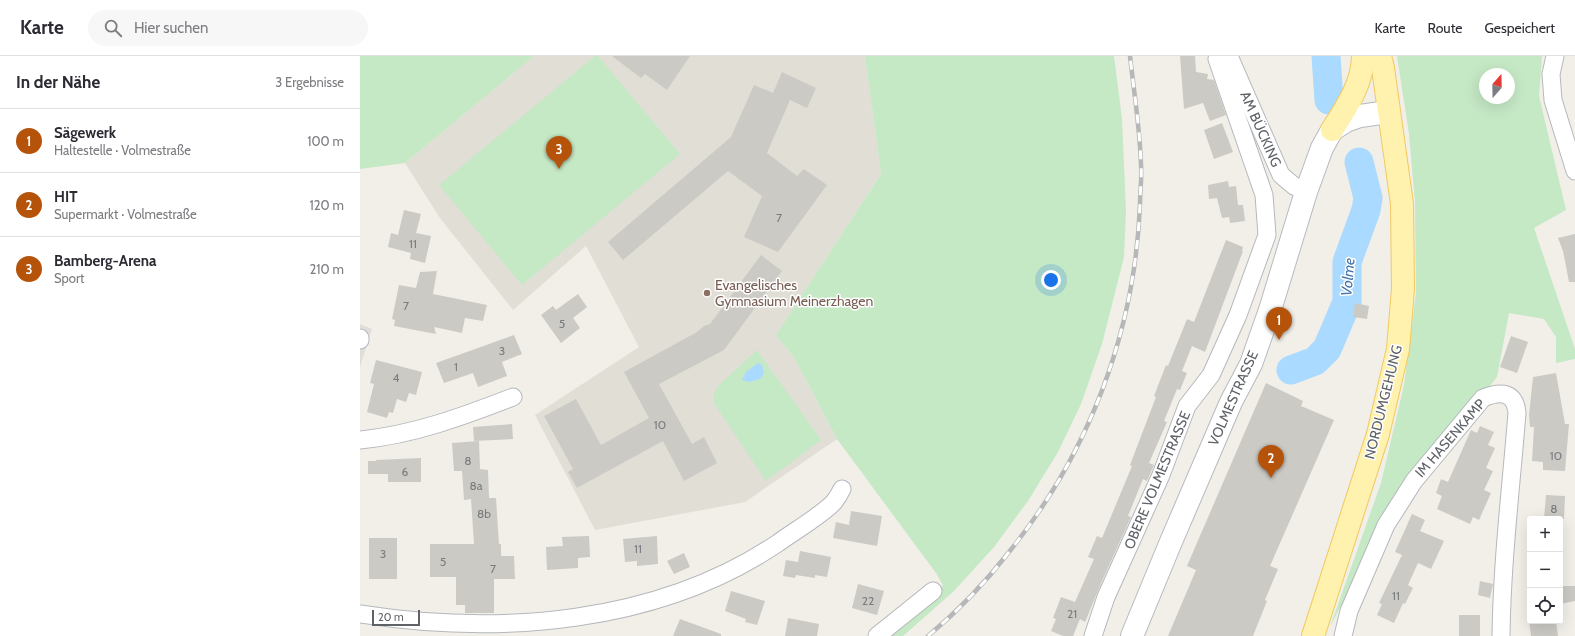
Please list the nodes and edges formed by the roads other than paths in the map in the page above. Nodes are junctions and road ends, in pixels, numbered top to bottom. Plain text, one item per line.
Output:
1 (1218, 56) edge
2 (1229, 56) edge
3 (1362, 56) edge
4 (1380, 56) edge
5 (1555, 56) edge
6 (1388, 112) junction
7 (1332, 130) junction
8 (1575, 171) edge
9 (1306, 192) junction
10 (514, 398) dead end
11 (360, 440) edge
12 (842, 489) dead end
13 (933, 591) dead end
14 (360, 614) edge
15 (877, 636) edge
16 (1092, 636) edge
17 (1132, 636) edge
18 (1313, 636) edge
19 (1343, 636) edge
20 (1501, 636) edge

1 - 16 street, OBERE VOLMESTRASSE
2 - 9 street, AM BÜCKING
3 - 7 main road
4 - 6 main road
5 - 8 street
6 - 7 main road
6 - 18 main road, NORDUMGEHUNG
7 - 9 main road, VOLMESTRASSE
9 - 17 main road, VOLMESTRASSE
10 - 11 street
12 - 14 street
13 - 15 street
19 - 20 street, IM HASENKAMP

